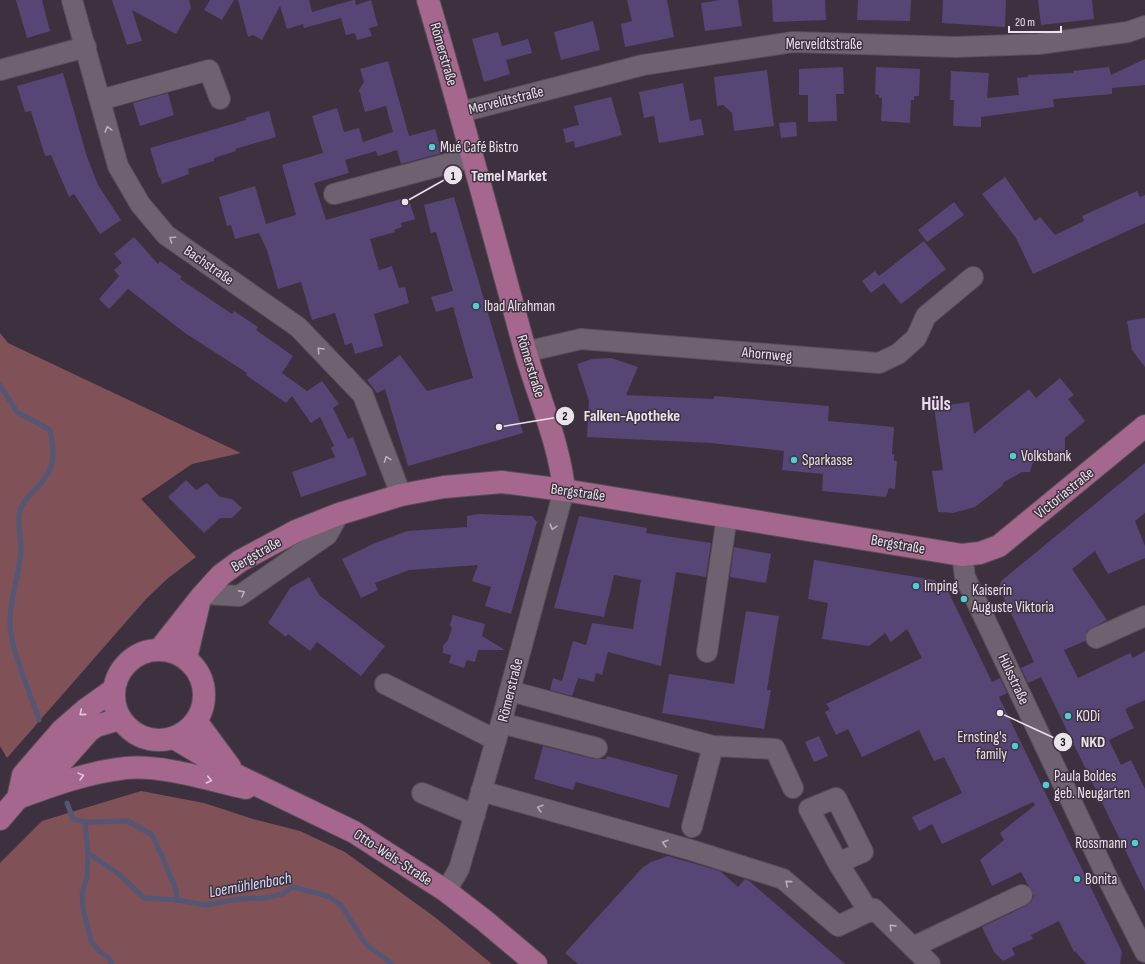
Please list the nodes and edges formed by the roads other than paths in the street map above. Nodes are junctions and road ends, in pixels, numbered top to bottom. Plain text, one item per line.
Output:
1 (72, 0) edge
2 (428, 0) edge
3 (1145, 26) edge
4 (86, 47) junction
5 (0, 70) edge
6 (220, 99) dead end
7 (100, 100) junction
8 (461, 112) junction
9 (473, 157) junction
10 (334, 194) dead end
11 (973, 277) dead end
12 (525, 352) junction
13 (1145, 426) edge
14 (564, 490) junction
15 (401, 495) junction
16 (727, 516) junction
17 (971, 554) junction
18 (202, 595) junction
19 (1145, 616) edge
20 (1096, 638) dead end
21 (160, 649) junction
22 (707, 652) dead end
23 (186, 658) junction
24 (385, 684) dead end
25 (113, 690) junction
26 (510, 691) junction
27 (120, 719) junction
28 (196, 721) junction
29 (499, 731) junction
30 (174, 738) junction
31 (713, 746) junction
32 (598, 748) dead end
33 (236, 775) junction
34 (793, 788) dead end
35 (482, 791) junction
36 (422, 793) dead end
37 (275, 794) junction
38 (18, 798) junction
39 (475, 815) junction
40 (0, 819) edge
41 (692, 827) dead end
42 (838, 863) dead end
43 (446, 891) junction
44 (1022, 895) dead end
45 (869, 912) junction
46 (912, 947) junction
47 (1145, 952) edge
48 (536, 964) edge
49 (930, 964) edge

1 - 4 street, Bachstraße
2 - 8 main road, Römerstraße
3 - 8 street, Merveldtstraße
4 - 5 street
4 - 7 street, Bachstraße
6 - 7 street
15 -> 7 street, Bachstraße
8 - 9 main road, Römerstraße
9 - 10 street
9 - 12 main road, Römerstraße
11 - 12 street, Ahornweg
12 - 14 main road, Römerstraße
13 - 17 main road, Victoriastraße
14 - 15 main road, Bergstraße
14 - 16 main road, Bergstraße
14 -> 26 street, Römerstraße
15 - 18 main road, Bergstraße
16 - 17 main road, Bergstraße
16 - 22 street
17 - 47 street, Hülsstraße
18 - 21 main road, Bergstraße
18 - 23 main road, Bergstraße
19 - 20 street
21 - 23 main road
21 - 25 main road
23 - 28 main road
24 - 29 street
25 - 27 main road
25 -> 38 main road
26 - 29 street, Römerstraße
26 - 31 street
27 - 30 main road
27 - 38 main road
28 - 30 main road
28 - 33 main road, Otto-Wels-Straße
29 - 32 street
29 - 35 street, Römerstraße
30 - 33 main road, Otto-Wels-Straße
31 - 34 street
31 - 41 street
33 - 37 main road, Otto-Wels-Straße
35 - 39 street, Römerstraße
45 -> 35 street
36 - 39 street
38 -> 37 main road
37 - 43 main road, Otto-Wels-Straße
38 - 40 main road
39 - 43 street, Römerstraße
42 - 45 street
43 - 48 main road, Otto-Wels-Straße
44 - 46 street
46 -> 45 street
46 - 49 street

